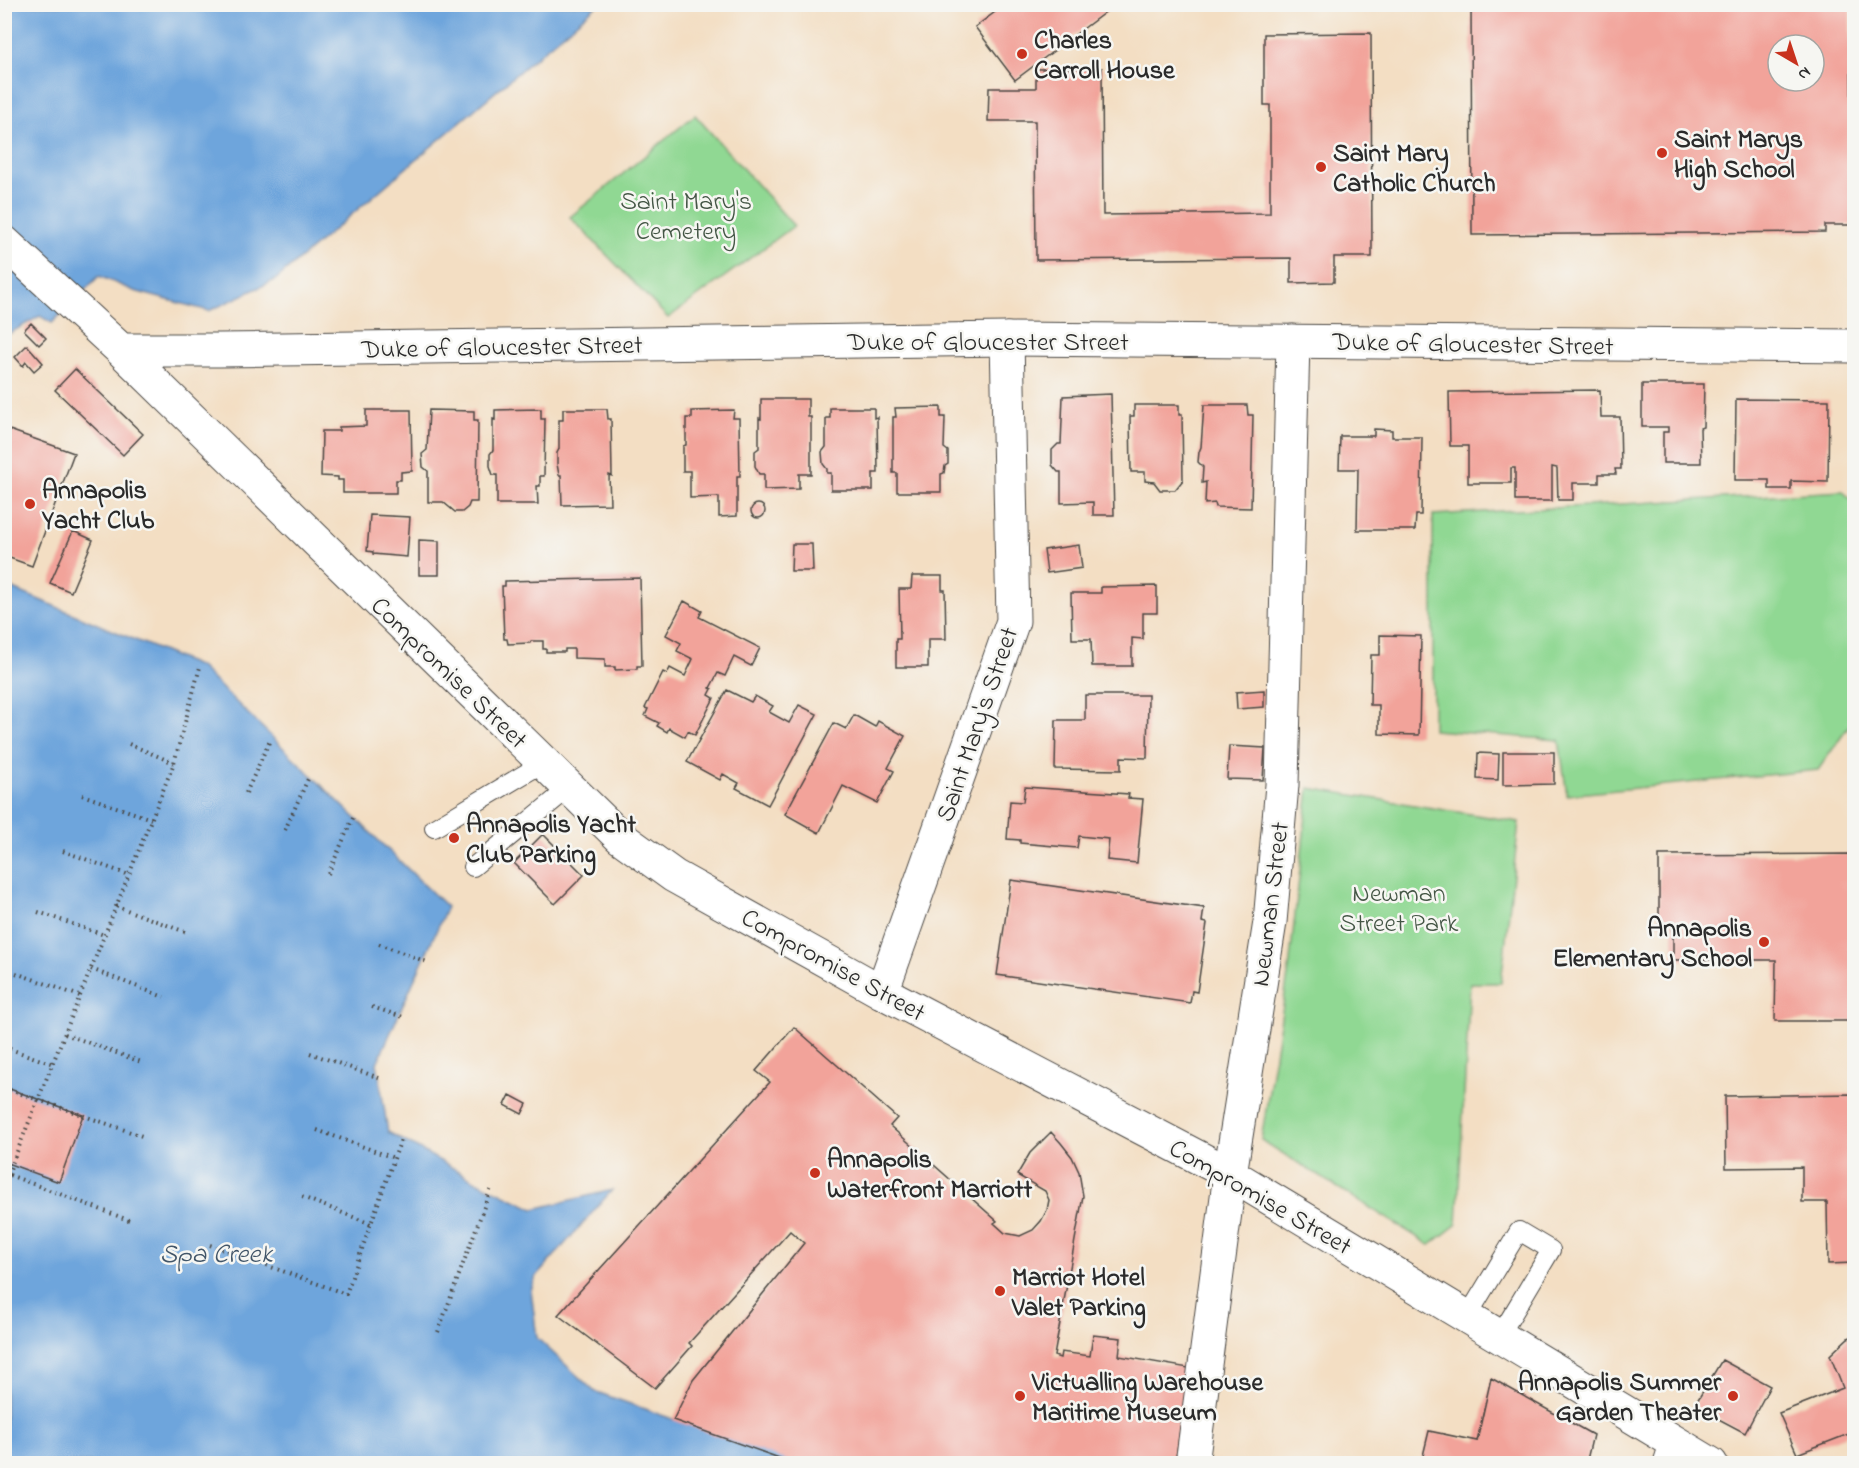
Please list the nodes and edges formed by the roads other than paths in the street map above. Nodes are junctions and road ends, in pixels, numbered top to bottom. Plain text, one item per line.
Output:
1 (4, 242) edge
2 (1007, 339) junction
3 (1293, 341) junction
4 (1854, 346) edge
5 (121, 350) junction
6 (543, 763) junction
7 (569, 788) junction
8 (434, 828) dead end
9 (473, 867) dead end
10 (882, 992) junction
11 (1230, 1174) junction
12 (1467, 1317) junction
13 (1499, 1337) junction
14 (1666, 1451) edge
15 (1192, 1464) edge
16 (1711, 1464) edge

1 - 5 main road, Compromise Street
2 - 3 main road, Duke of Gloucester Street
2 - 5 main road, Duke of Gloucester Street
2 - 10 main road, Saint Mary's Street
3 - 4 main road, Duke of Gloucester Street
3 - 11 main road, Newman Street
5 - 6 main road, Compromise Street
6 - 7 main road, Compromise Street
6 - 8 lane
7 - 9 lane
7 - 10 main road, Compromise Street
10 - 11 main road, Compromise Street
11 - 12 main road, Compromise Street
11 - 15 main road, Newman Street
12 - 13 main road, Compromise Street
12 - 13 lane
13 - 14 main road, Compromise Street
14 - 16 main road, Compromise Street

